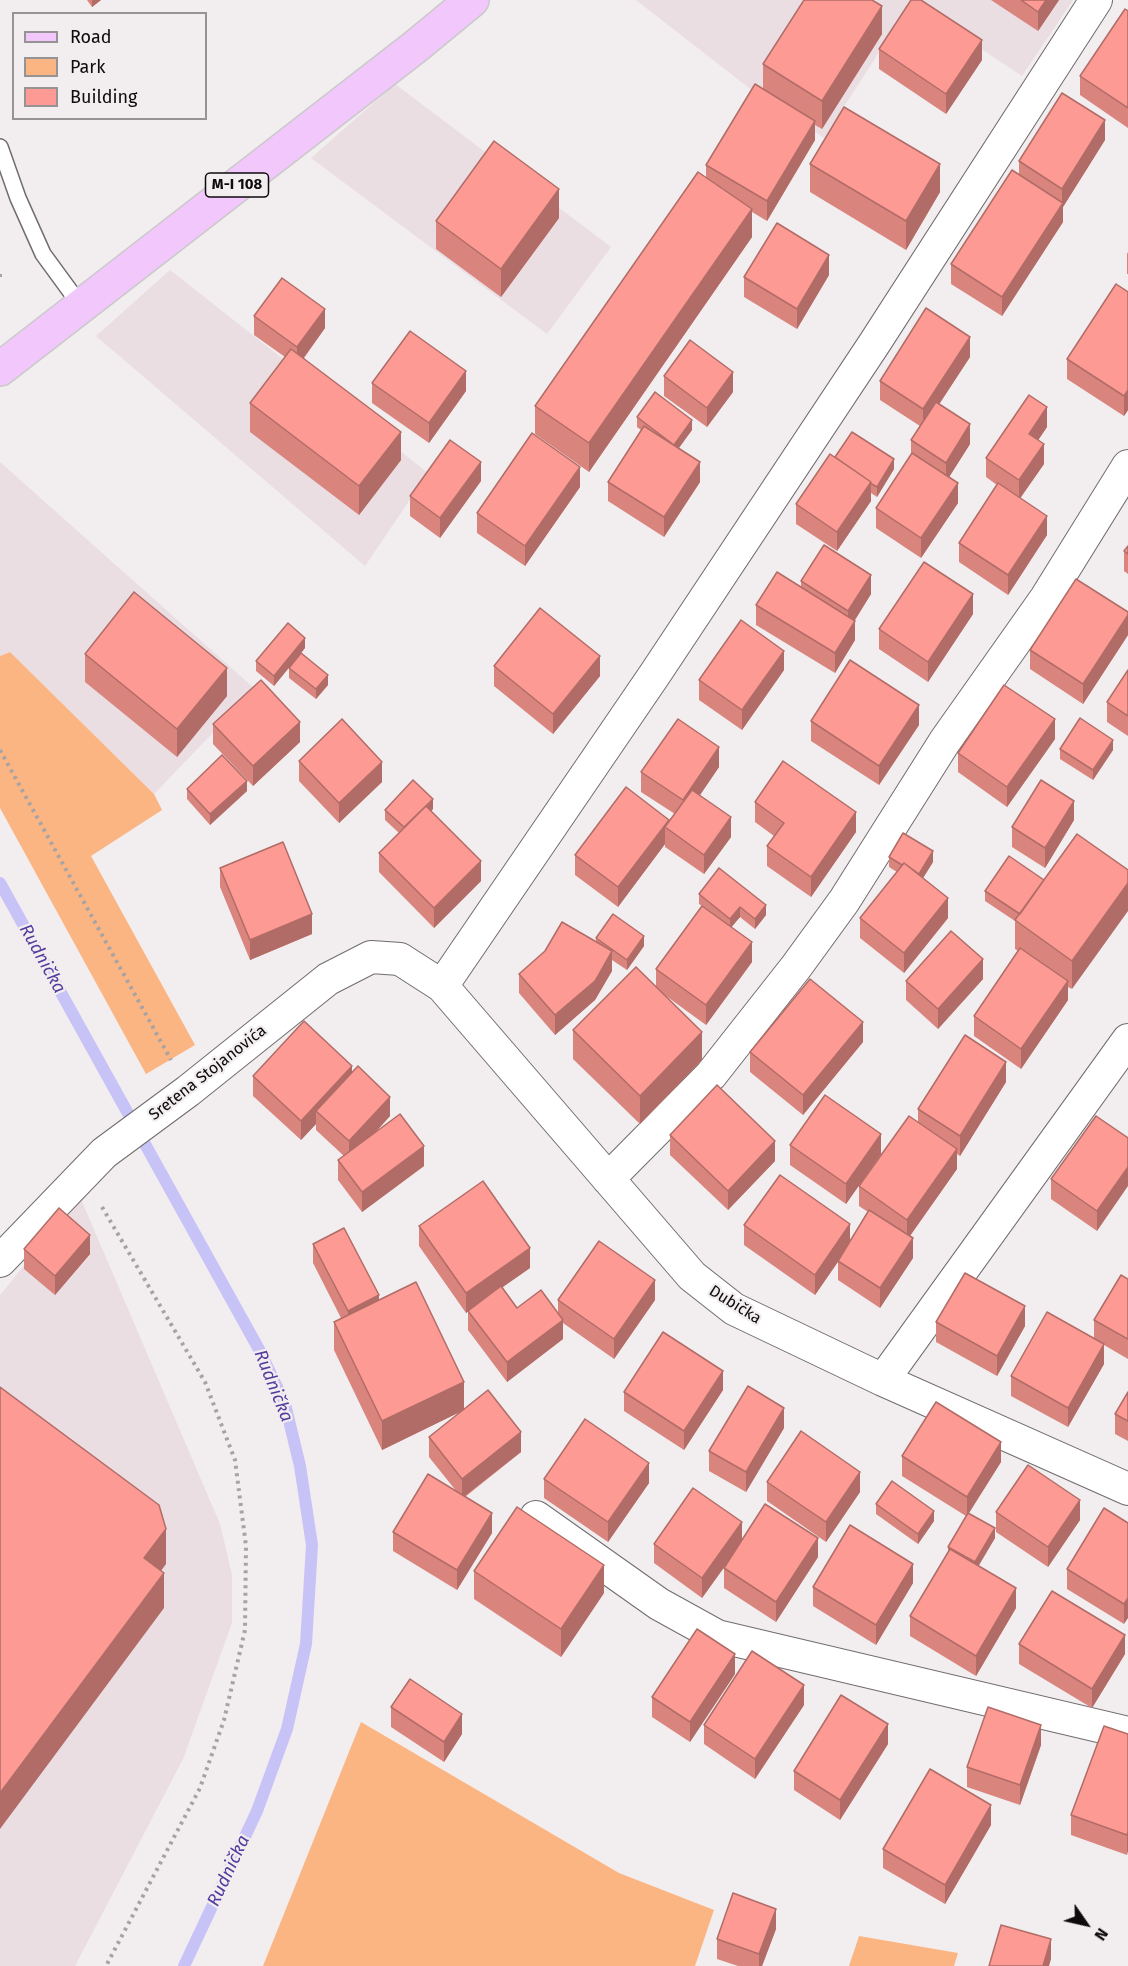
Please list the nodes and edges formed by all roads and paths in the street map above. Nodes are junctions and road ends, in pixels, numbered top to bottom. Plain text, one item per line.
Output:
1 (472, 0) edge
2 (1096, 0) edge
3 (0, 147) edge
4 (0, 274) edge
5 (0, 280) edge
6 (81, 306) junction
7 (0, 369) edge
8 (1128, 466) edge
9 (0, 750) edge
10 (442, 986) junction
11 (1128, 1040) edge
12 (177, 1099) junction
13 (93, 1163) junction
14 (608, 1179) junction
15 (0, 1261) edge
16 (883, 1380) junction
17 (1128, 1489) edge
18 (536, 1517) edge
19 (1128, 1733) edge
20 (106, 1966) edge

1 - 6 main road, M-I 108
2 - 10 street
3 - 6 lane
4 - 5 path
6 - 7 main road, M-I 108
8 - 14 street
9 - 12 path
10 - 12 street, Sretena Stojanovića
10 - 14 street, Dubička
11 - 16 street
12 - 13 street, Sretena Stojanovića
13 - 15 street, Sretena Stojanovića
13 - 20 path
14 - 16 street, Dubička
16 - 17 street, Dubička
18 - 19 street

